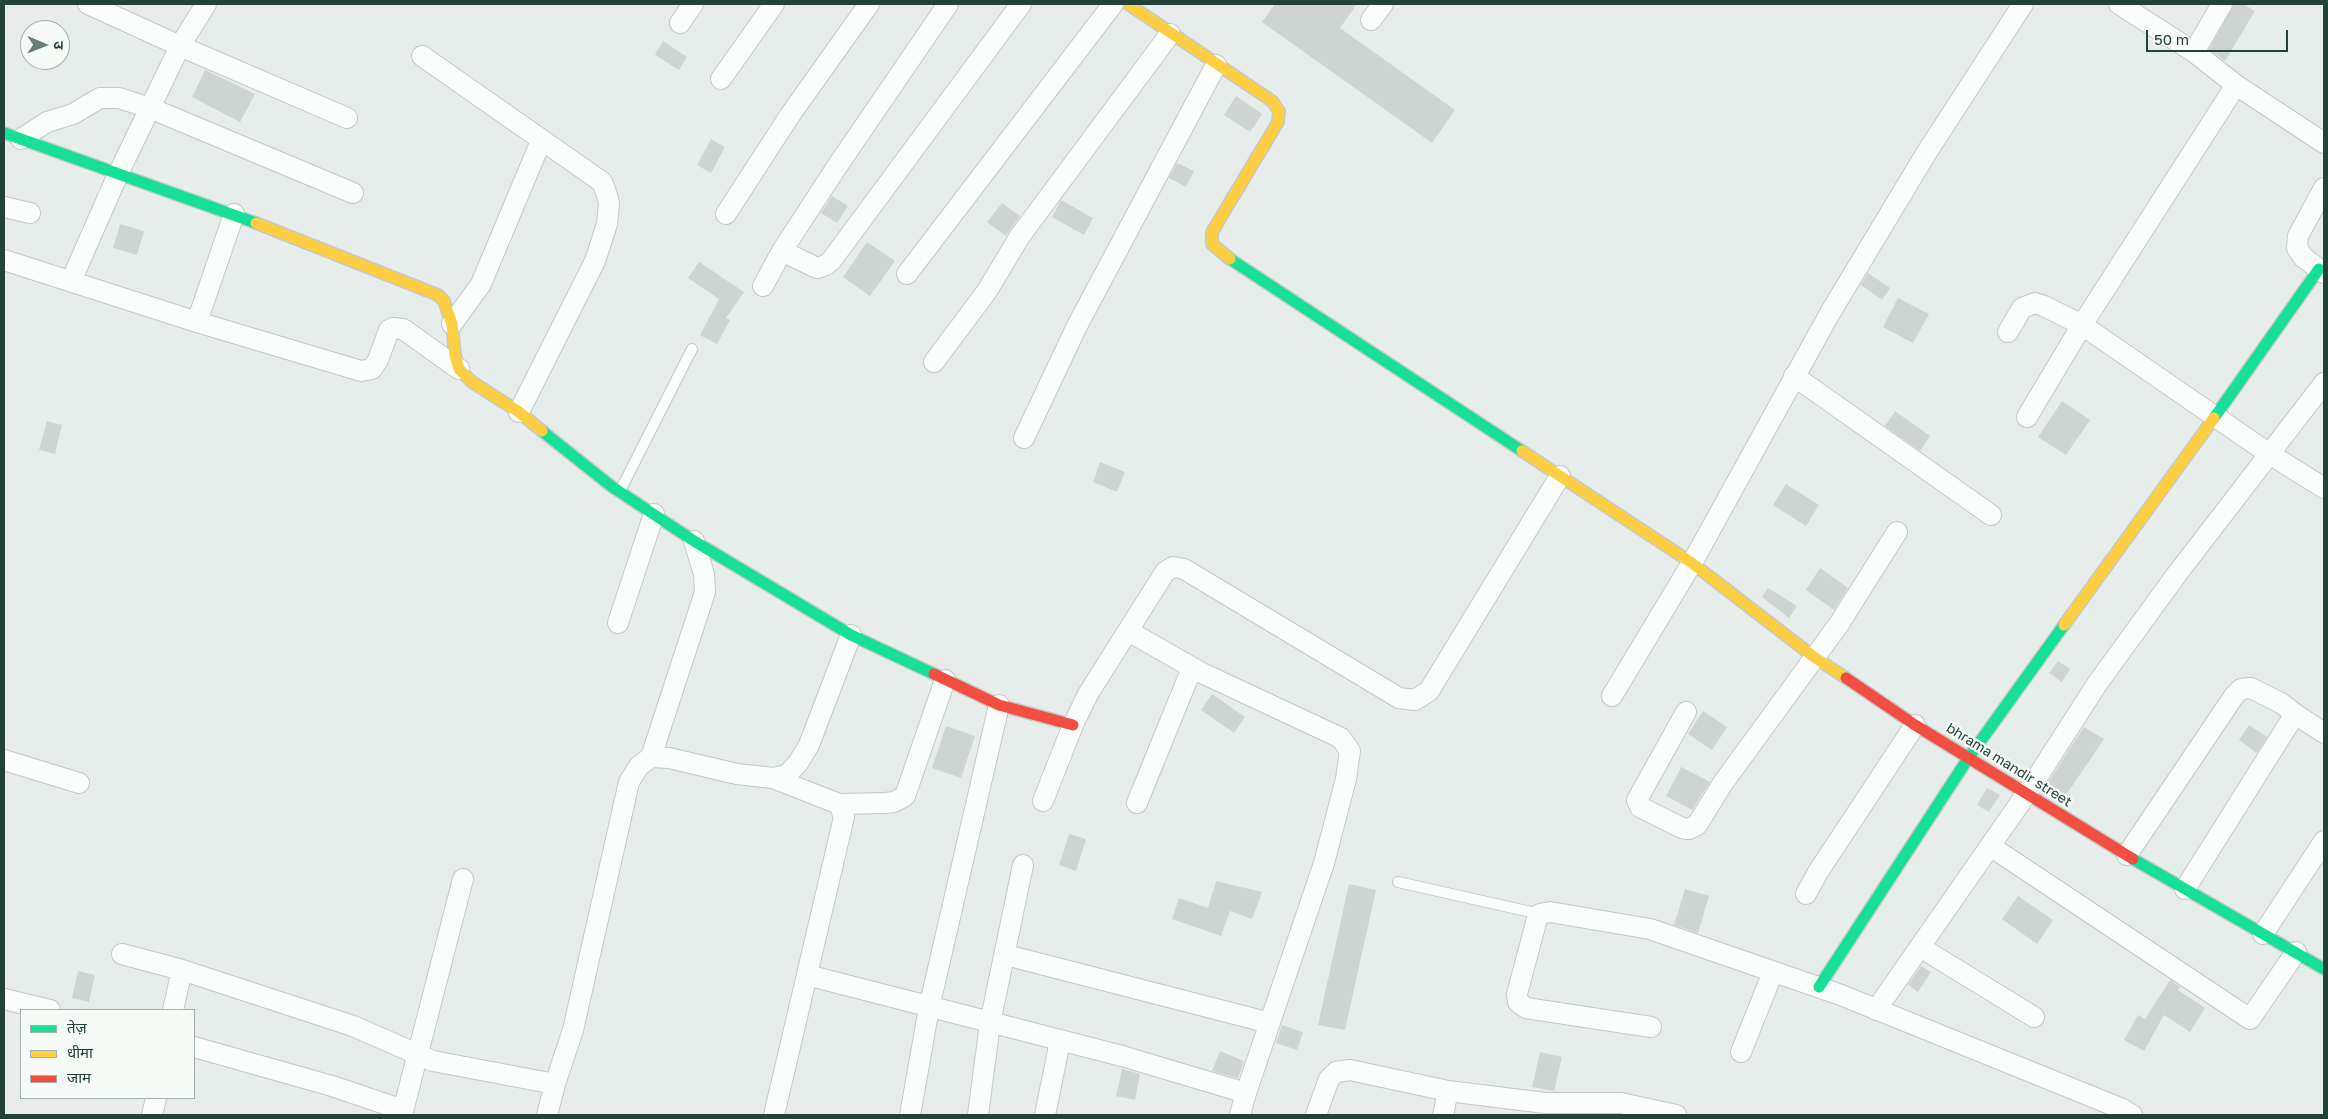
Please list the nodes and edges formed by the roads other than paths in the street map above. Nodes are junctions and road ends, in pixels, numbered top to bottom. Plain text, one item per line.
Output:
1 (88, 4) edge
2 (206, 4) edge
3 (693, 4) edge
4 (774, 4) edge
5 (869, 4) edge
6 (948, 4) edge
7 (1021, 4) edge
8 (1113, 4) edge
9 (1128, 4) edge
10 (1383, 4) edge
11 (2023, 4) edge
12 (2119, 4) edge
13 (2222, 4) edge
14 (1371, 20) dead end
15 (680, 23) dead end
16 (1170, 34) junction
17 (180, 46) junction
18 (2194, 52) junction
19 (422, 56) dead end
20 (1216, 65) junction
21 (721, 79) dead end
22 (2236, 85) junction
23 (150, 108) junction
24 (347, 118) dead end
25 (12, 136) edge
26 (541, 141) junction
27 (2324, 143) edge
28 (119, 172) junction
29 (2324, 188) edge
30 (354, 193) dead end
31 (4, 207) edge
32 (30, 213) dead end
33 (234, 214) junction
34 (726, 214) dead end
35 (782, 251) junction
36 (4, 260) edge
37 (2321, 271) edge
38 (907, 274) dead end
39 (71, 281) junction
40 (763, 286) dead end
41 (197, 322) junction
42 (452, 324) junction
43 (2082, 325) junction
44 (2008, 332) dead end
45 (692, 349) dead end
46 (934, 362) dead end
47 (460, 369) junction
48 (1794, 376) junction
49 (2324, 383) edge
50 (519, 412) junction
51 (2215, 416) junction
52 (2028, 417) dead end
53 (1024, 438) dead end
54 (2271, 455) junction
55 (1560, 476) junction
56 (2324, 488) edge
57 (620, 492) junction
58 (654, 514) junction
59 (1991, 515) dead end
60 (1897, 532) dead end
61 (694, 541) junction
62 (1692, 563) junction
63 (618, 623) dead end
64 (1128, 631) junction
65 (852, 635) junction
66 (1814, 657) junction
67 (1192, 668) junction
68 (946, 680) junction
69 (1612, 696) dead end
70 (999, 705) junction
71 (1686, 712) dead end
72 (2295, 714) junction
73 (1073, 725) junction
74 (1915, 725) junction
75 (2324, 734) edge
76 (651, 757) junction
77 (1969, 757) junction
78 (4, 760) edge
79 (772, 778) junction
80 (79, 783) dead end
81 (2027, 793) junction
82 (1043, 801) dead end
83 (1137, 803) dead end
84 (839, 804) junction
85 (2324, 842) edge
86 (1990, 846) junction
87 (2127, 855) junction
88 (1023, 865) dead end
89 (463, 879) dead end
90 (1398, 882) dead end
91 (2185, 889) junction
92 (1806, 894) dead end
93 (1540, 914) junction
94 (2263, 934) junction
95 (1920, 946) junction
96 (2296, 952) junction
97 (122, 954) dead end
98 (1006, 955) junction
99 (2324, 969) edge
100 (182, 970) junction
101 (1773, 972) junction
102 (806, 975) junction
103 (1819, 987) junction
104 (4, 998) edge
105 (929, 1008) junction
106 (46, 1009) edge
107 (173, 1009) edge
108 (1876, 1010) junction
109 (2034, 1017) dead end
110 (1270, 1023) junction
111 (990, 1024) junction
112 (1651, 1028) dead end
113 (1060, 1041) junction
114 (195, 1047) edge
115 (1741, 1052) dead end
116 (419, 1055) junction
117 (555, 1084) junction
118 (1448, 1091) junction
119 (1246, 1093) junction
120 (156, 1099) edge
121 (1585, 1108) edge
122 (402, 1112) edge
123 (152, 1115) edge
124 (547, 1115) edge
125 (774, 1115) edge
126 (910, 1115) edge
127 (978, 1115) edge
128 (1045, 1115) edge
129 (1240, 1115) edge
130 (1316, 1115) edge
131 (1443, 1115) edge
132 (1676, 1115) edge
133 (2132, 1115) edge

1 - 17 street
2 - 17 street
3 - 15 street
4 - 21 street
5 - 34 street
6 - 35 street
7 - 35 street
8 - 38 street
9 - 16 street, bhrama mandir street
10 - 14 street
11 - 48 street
12 - 18 street
13 - 18 street
16 - 20 street, bhrama mandir street
16 - 46 street
17 - 23 street
17 - 24 street
18 - 22 street
19 - 26 street
20 - 53 street
20 - 55 street, bhrama mandir street
22 - 27 street
22 - 43 street
23 - 25 street
23 - 28 street
23 - 30 street
25 - 28 street
26 - 42 street
26 - 50 street
28 - 33 street
28 - 39 street
29 - 37 street
31 - 32 street
33 - 41 street
33 - 42 street
35 - 40 street
36 - 39 street
37 - 51 street
39 - 41 street
41 - 47 street
42 - 47 street
43 - 44 street
43 - 51 street
43 - 52 street
45 - 57 lane
47 - 50 street
48 - 59 street
48 - 62 street
49 - 54 street
50 - 57 street
51 - 54 street
51 - 77 street
54 - 56 street
54 - 81 street
55 - 62 street, bhrama mandir street
55 - 64 street
57 - 58 street
58 - 61 street
58 - 63 street
60 - 66 street
61 - 65 street
61 - 76 street
62 - 66 street, bhrama mandir street
62 - 69 street
64 - 67 street
64 - 73 street
65 - 68 street
65 - 79 street
66 - 71 street
66 - 74 street, bhrama mandir street
67 - 83 street
67 - 110 street
68 - 70 street
68 - 84 street
70 - 73 street
70 - 105 street
72 - 75 street
72 - 87 street
72 - 91 street
73 - 82 street
74 - 77 street, bhrama mandir street
74 - 92 street
76 - 79 street
76 - 117 street
77 - 81 street, bhrama mandir street
77 - 103 street
78 - 80 street
79 - 84 street
81 - 86 street
81 - 87 street, bhrama mandir street
84 - 102 street
85 - 94 street
86 - 95 street
86 - 96 street
87 - 91 street, bhrama mandir street
88 - 98 street
89 - 116 street
90 - 93 lane
91 - 94 street, bhrama mandir street
93 - 101 street
93 - 112 street
94 - 96 street, bhrama mandir street
95 - 108 street
95 - 109 street
96 - 99 street, bhrama mandir street
97 - 100 street
98 - 110 street
98 - 111 street
100 - 107 street
100 - 116 street
101 - 103 street
101 - 115 street
102 - 105 street
102 - 125 street
103 - 108 street
104 - 106 street
105 - 111 street
105 - 126 street
108 - 133 street
110 - 119 street
111 - 113 street
111 - 127 street
113 - 119 street
113 - 128 street
114 - 122 street
116 - 117 street
116 - 122 street
117 - 124 street
118 - 121 street
118 - 130 street
118 - 131 street
119 - 129 street
120 - 123 street
121 - 132 street

